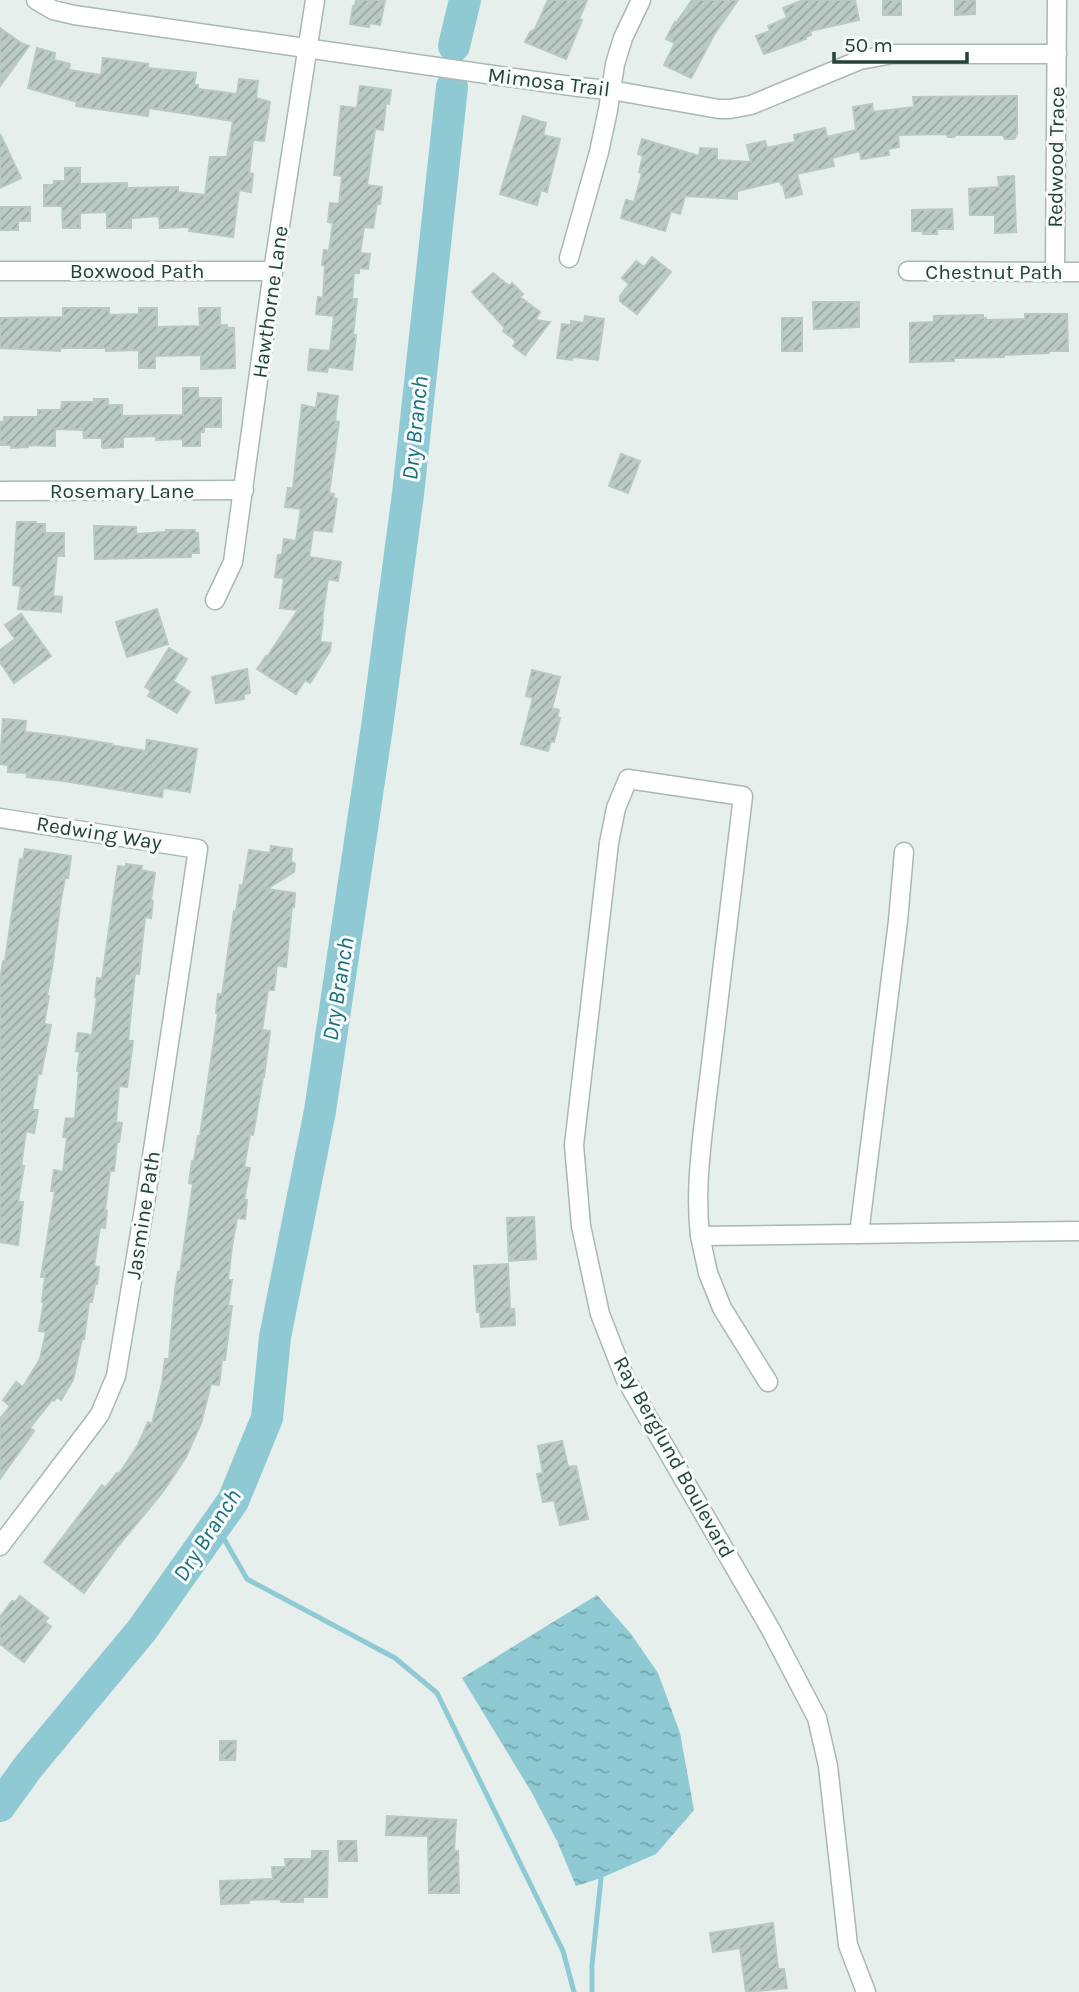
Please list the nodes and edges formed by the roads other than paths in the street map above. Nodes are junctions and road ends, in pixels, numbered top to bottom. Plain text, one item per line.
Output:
1 (36, 0) edge
2 (315, 0) edge
3 (641, 0) edge
4 (1057, 0) edge
5 (308, 50) junction
6 (1057, 54) junction
7 (611, 90) junction
8 (569, 258) dead end
9 (0, 271) edge
10 (273, 271) junction
11 (908, 271) dead end
12 (1055, 272) junction
13 (1079, 272) edge
14 (244, 490) junction
15 (0, 491) edge
16 (215, 600) dead end
17 (0, 818) edge
18 (198, 849) joint
19 (904, 852) dead end
20 (1079, 1231) edge
21 (859, 1234) junction
22 (700, 1236) junction
23 (768, 1382) dead end
24 (0, 1546) edge
25 (866, 1992) edge

1 - 5 street, Mimosa Trail
2 - 5 street, Hawthorne Lane
3 - 7 street
4 - 6 street, Redwood Trace
5 - 7 street, Mimosa Trail
5 - 10 street, Hawthorne Lane
6 - 7 street, Mimosa Trail
6 - 12 street, Redwood Trace
7 - 8 street
9 - 10 street, Boxwood Path
10 - 14 street, Hawthorne Lane
11 - 12 street, Chestnut Path
12 - 13 street, Chestnut Path
14 - 15 street, Rosemary Lane
14 - 16 street, Hawthorne Lane
17 - 18 street, Redwing Way
18 - 24 street, Jasmine Path
19 - 21 street
20 - 21 street
21 - 22 street
22 - 23 street
22 - 25 street, Ray Berglund Boulevard

